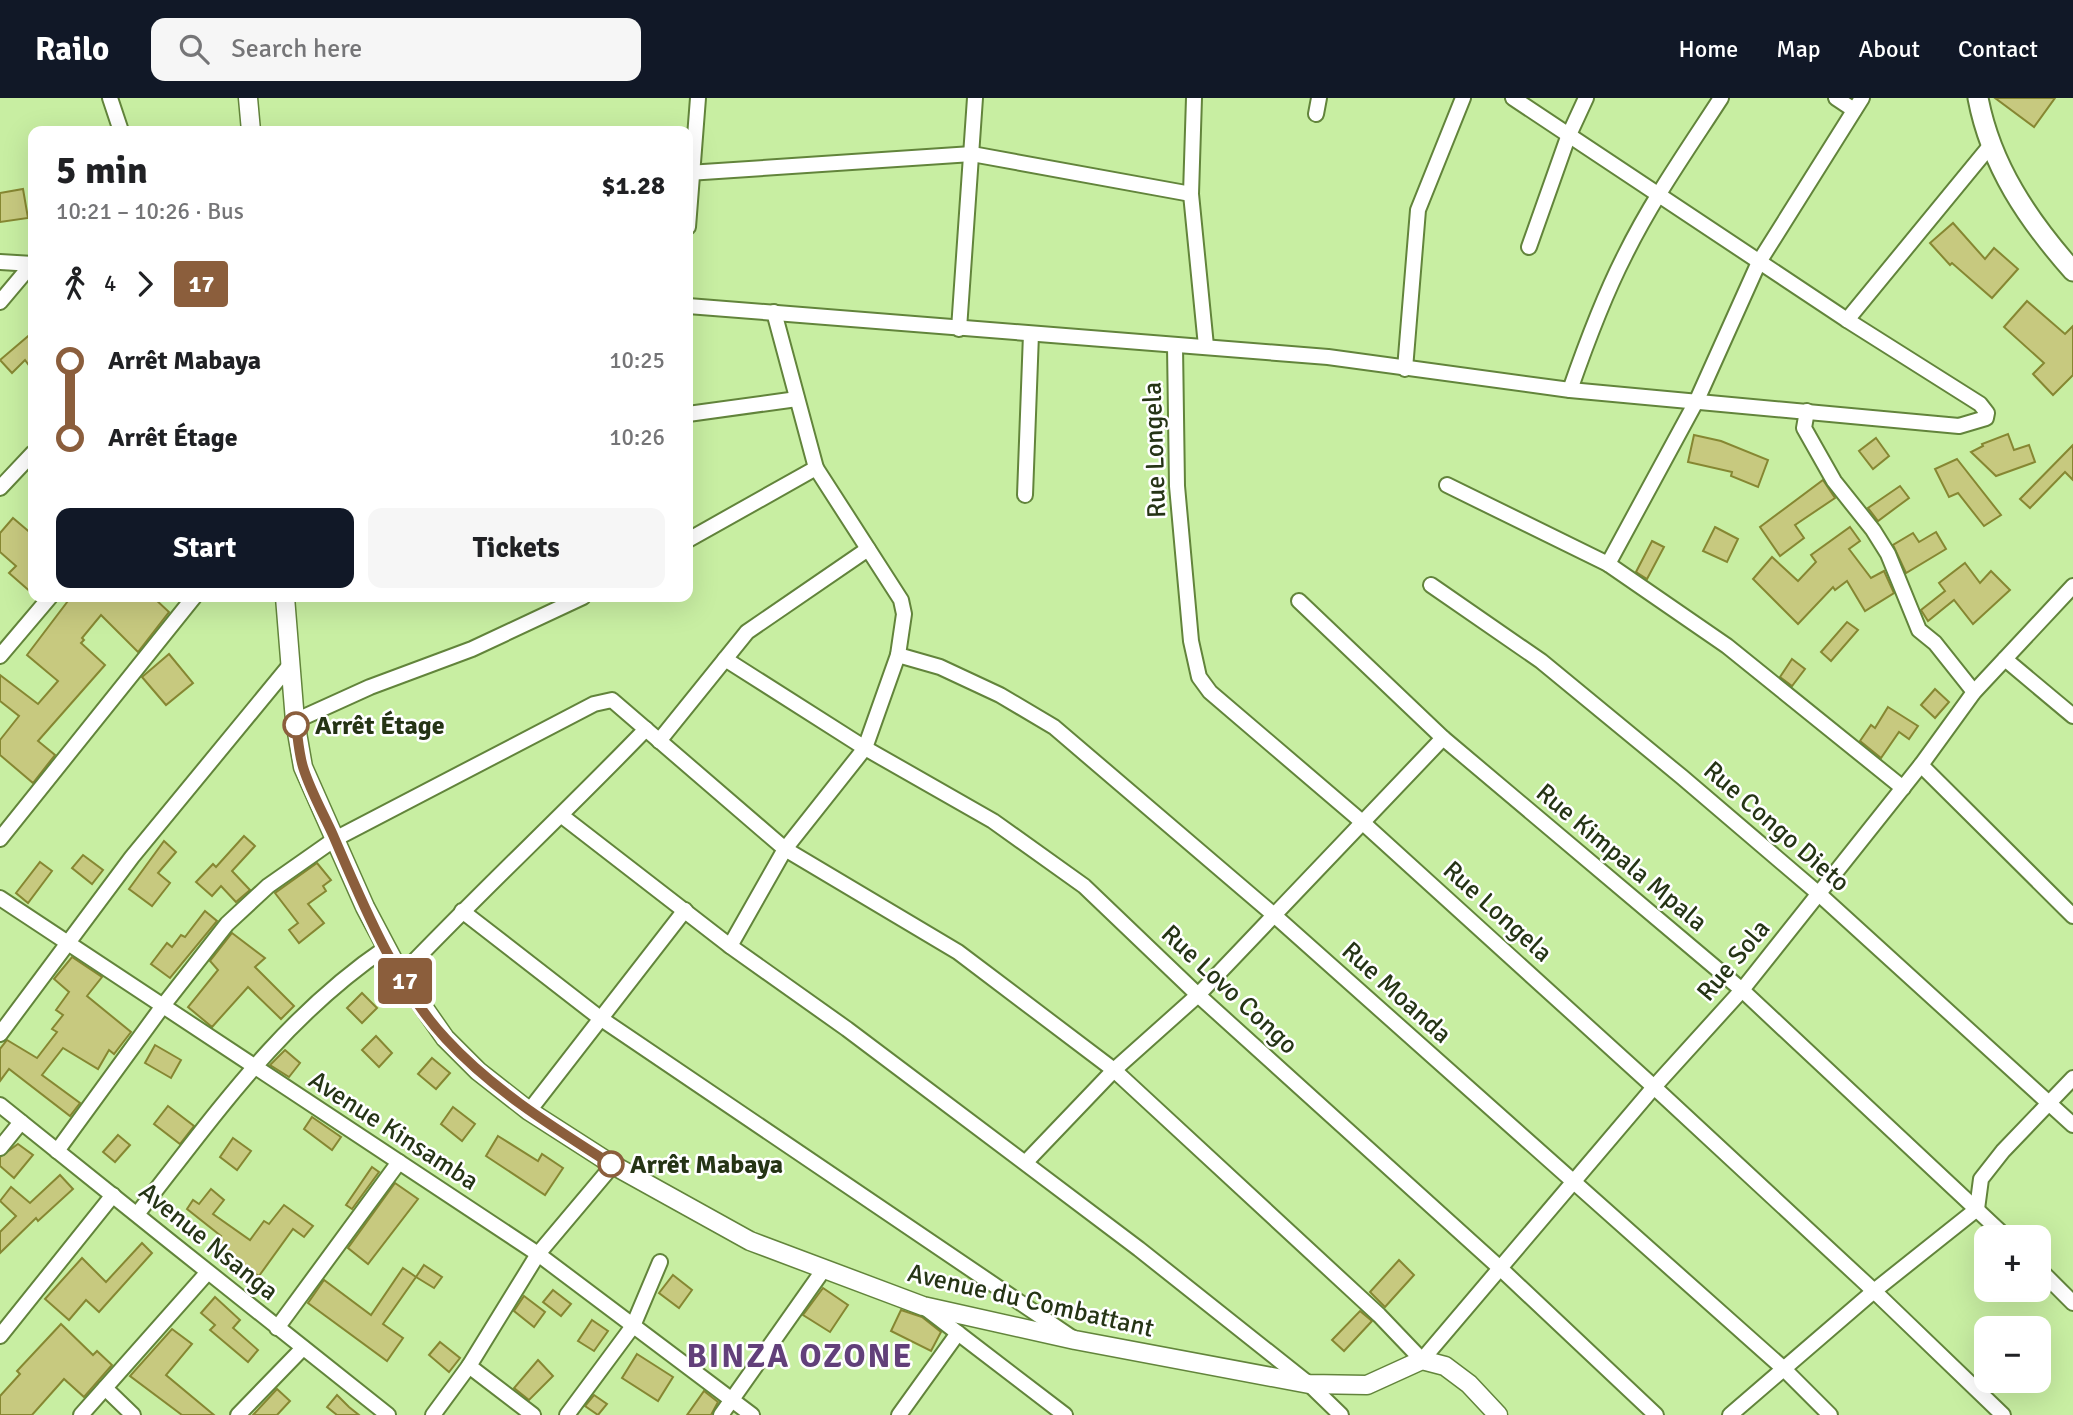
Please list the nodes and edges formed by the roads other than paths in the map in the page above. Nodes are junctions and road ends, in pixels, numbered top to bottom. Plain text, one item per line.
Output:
1 (110, 98) edge
2 (248, 98) edge
3 (698, 98) edge
4 (975, 98) edge
5 (1194, 98) edge
6 (1319, 98) edge
7 (1463, 98) edge
8 (1513, 98) edge
9 (1587, 98) edge
10 (1721, 98) edge
11 (1836, 98) edge
12 (1978, 98) edge
13 (1858, 104) edge
14 (1316, 114) dead end
15 (119, 126) edge
16 (251, 126) edge
17 (1568, 137) junction
18 (1990, 146) junction
19 (693, 152) edge
20 (972, 154) junction
21 (693, 173) edge
22 (1191, 194) junction
23 (1659, 194) junction
24 (1529, 247) dead end
25 (0, 262) edge
26 (1759, 262) junction
27 (28, 264) edge
28 (28, 270) edge
29 (2073, 271) edge
30 (0, 302) edge
31 (693, 306) edge
32 (774, 312) junction
33 (1847, 320) junction
34 (959, 329) junction
35 (1031, 334) junction
36 (1175, 346) junction
37 (1206, 346) junction
38 (1405, 369) junction
39 (1570, 390) junction
40 (797, 399) junction
41 (1697, 400) junction
42 (1807, 411) junction
43 (693, 413) edge
44 (28, 458) edge
45 (816, 468) junction
46 (1447, 485) dead end
47 (0, 488) edge
48 (1025, 495) dead end
49 (693, 537) edge
50 (868, 549) junction
51 (1608, 564) junction
52 (1431, 585) dead end
53 (2073, 586) edge
54 (1299, 601) dead end
55 (46, 602) edge
56 (190, 602) edge
57 (285, 602) edge
58 (572, 602) edge
59 (898, 655) junction
60 (0, 656) edge
61 (725, 659) junction
62 (2005, 659) junction
63 (290, 665) junction
64 (1974, 692) junction
65 (2073, 716) edge
66 (295, 721) junction
67 (646, 729) junction
68 (1443, 738) junction
69 (659, 741) junction
70 (865, 748) junction
71 (1921, 765) junction
72 (1903, 788) junction
73 (562, 816) junction
74 (1361, 821) junction
75 (0, 839) edge
76 (335, 839) junction
77 (785, 849) junction
78 (1819, 894) junction
79 (0, 898) edge
80 (685, 910) junction
81 (462, 911) junction
82 (1274, 915) junction
83 (2073, 916) edge
84 (65, 943) junction
85 (730, 946) junction
86 (387, 947) junction
87 (401, 975) junction
88 (1742, 990) junction
89 (1198, 995) junction
90 (162, 1007) junction
91 (600, 1018) junction
92 (0, 1034) edge
93 (253, 1067) junction
94 (1114, 1070) junction
95 (2073, 1078) edge
96 (1654, 1087) junction
97 (2050, 1102) junction
98 (0, 1105) edge
99 (529, 1111) junction
100 (21, 1122) junction
101 (2073, 1125) edge
102 (0, 1148) edge
103 (57, 1152) junction
104 (399, 1162) junction
105 (1026, 1162) junction
106 (613, 1165) junction
107 (1574, 1183) junction
108 (113, 1195) junction
109 (1977, 1209) junction
110 (138, 1213) junction
111 (1994, 1225) edge
112 (538, 1254) junction
113 (660, 1262) dead end
114 (824, 1269) junction
115 (1501, 1269) junction
116 (207, 1273) junction
117 (2051, 1281) edge
118 (1874, 1291) junction
119 (2073, 1303) edge
120 (923, 1306) junction
121 (634, 1326) junction
122 (276, 1328) junction
123 (958, 1333) junction
124 (0, 1336) edge
125 (1075, 1340) junction
126 (303, 1348) junction
127 (1422, 1360) junction
128 (469, 1366) junction
129 (1784, 1370) junction
130 (1309, 1384) junction
131 (105, 1388) junction
132 (732, 1400) junction
133 (81, 1415) edge
134 (133, 1415) edge
135 (238, 1415) edge
136 (388, 1415) edge
137 (433, 1415) edge
138 (533, 1415) edge
139 (568, 1415) edge
140 (721, 1415) edge
141 (752, 1415) edge
142 (900, 1415) edge
143 (1065, 1415) edge
144 (1341, 1415) edge
145 (1498, 1415) edge
146 (1656, 1415) edge
147 (1730, 1415) edge
148 (1830, 1415) edge
149 (2003, 1415) edge

1 - 15 street
2 - 16 street
3 - 19 street
4 - 20 street
5 - 22 street
6 - 14 street
7 - 38 street
8 - 17 street
9 - 17 street
10 - 23 street
11 - 13 street
12 - 18 main road
13 - 26 street
17 - 23 street
17 - 24 street
18 - 29 main road
18 - 33 street
20 - 21 street
20 - 22 street
20 - 34 street
22 - 37 street
23 - 26 street
23 - 39 street
25 - 27 street
26 - 33 street
26 - 41 street
28 - 30 street
31 - 32 street
32 - 34 street
32 - 40 street
33 - 42 street
34 - 35 street
35 - 36 street
35 - 48 street
36 - 37 street
36 - 74 street, Rue Longela
37 - 38 street
38 - 39 street
39 - 41 street
40 - 43 street
40 - 45 street
41 - 42 street
41 - 51 street
42 - 64 street
44 - 47 street
45 - 49 street
45 - 50 street
46 - 51 street
50 - 59 street
50 - 61 street
51 - 72 street
52 - 78 street, Rue Congo Dieto
53 - 62 street, Rue Sola
54 - 68 street, Rue Kimpala Mpala
55 - 60 street
56 - 75 street
57 - 63 street, Avenue du Combattant
58 - 66 street
59 - 70 street
59 - 82 street, Rue Moanda
61 - 69 street
61 - 70 street, Rue Lovo Congo
62 - 64 street, Rue Sola
62 - 65 street
63 - 66 street, Avenue du Combattant
63 - 84 street
64 - 71 street, Rue Sola
66 - 76 street, Avenue du Combattant
67 - 69 street
67 - 73 street
67 - 76 street
68 - 74 street
68 - 88 street, Rue Kimpala Mpala
69 - 77 street
70 - 77 street
70 - 89 street, Rue Lovo Congo
71 - 72 street, Rue Sola
71 - 83 street
72 - 78 street, Rue Sola
73 - 80 street
73 - 81 street
74 - 82 street
74 - 96 street, Rue Longela
76 - 86 street, Avenue du Combattant
76 - 90 street
77 - 85 street
77 - 94 street
78 - 88 street, Rue Sola
78 - 97 street, Rue Congo Dieto
79 - 84 street, Avenue Kinsamba
80 - 85 street
80 - 91 street
81 - 87 street
81 - 91 street
82 - 89 street
82 - 107 street, Rue Moanda
84 - 90 street, Avenue Kinsamba
84 - 92 street
85 - 105 street
86 - 87 street, Avenue du Combattant
86 - 93 street
87 - 99 street, Avenue du Combattant
88 - 96 street, Rue Sola
88 - 109 street, Rue Kimpala Mpala
89 - 94 street
89 - 115 street, Rue Lovo Congo
90 - 93 street, Avenue Kinsamba
90 - 103 street
91 - 99 street
91 - 125 street
93 - 104 street, Avenue Kinsamba
93 - 110 street
94 - 105 street
94 - 127 street
95 - 97 street
96 - 107 street, Rue Sola
96 - 118 street, Rue Longela
97 - 101 street, Rue Congo Dieto
97 - 109 street
98 - 100 street, Avenue Nsanga
99 - 106 street, Avenue du Combattant
100 - 102 street
100 - 103 street, Avenue Nsanga
103 - 108 street, Avenue Nsanga
104 - 112 street, Avenue Kinsamba
104 - 122 street
105 - 130 street
106 - 112 street
106 - 114 street, Avenue du Combattant
107 - 115 street, Rue Sola
107 - 129 street, Rue Moanda
108 - 110 street, Avenue Nsanga
108 - 124 street
109 - 111 street, Rue Kimpala Mpala
109 - 118 street
110 - 116 street, Avenue Nsanga
112 - 121 street, Avenue Kinsamba
112 - 128 street
113 - 121 street
114 - 120 street, Avenue du Combattant
114 - 132 street
115 - 127 street, Rue Sola
115 - 146 street, Rue Lovo Congo
116 - 122 street, Avenue Nsanga
116 - 131 street
117 - 119 street
118 - 129 street
118 - 149 street, Rue Longela
120 - 123 street
120 - 125 street, Avenue du Combattant
121 - 132 street, Avenue Kinsamba
121 - 139 street
122 - 126 street, Avenue Nsanga
123 - 142 street
123 - 143 street
125 - 130 street, Avenue du Combattant
126 - 135 street
126 - 136 street, Avenue Nsanga
127 - 130 street, Avenue du Combattant
127 - 145 street
128 - 137 street
128 - 138 street
129 - 147 street
129 - 148 street, Rue Moanda
130 - 144 street
131 - 133 street
131 - 134 street
132 - 140 street
132 - 141 street, Avenue Kinsamba

